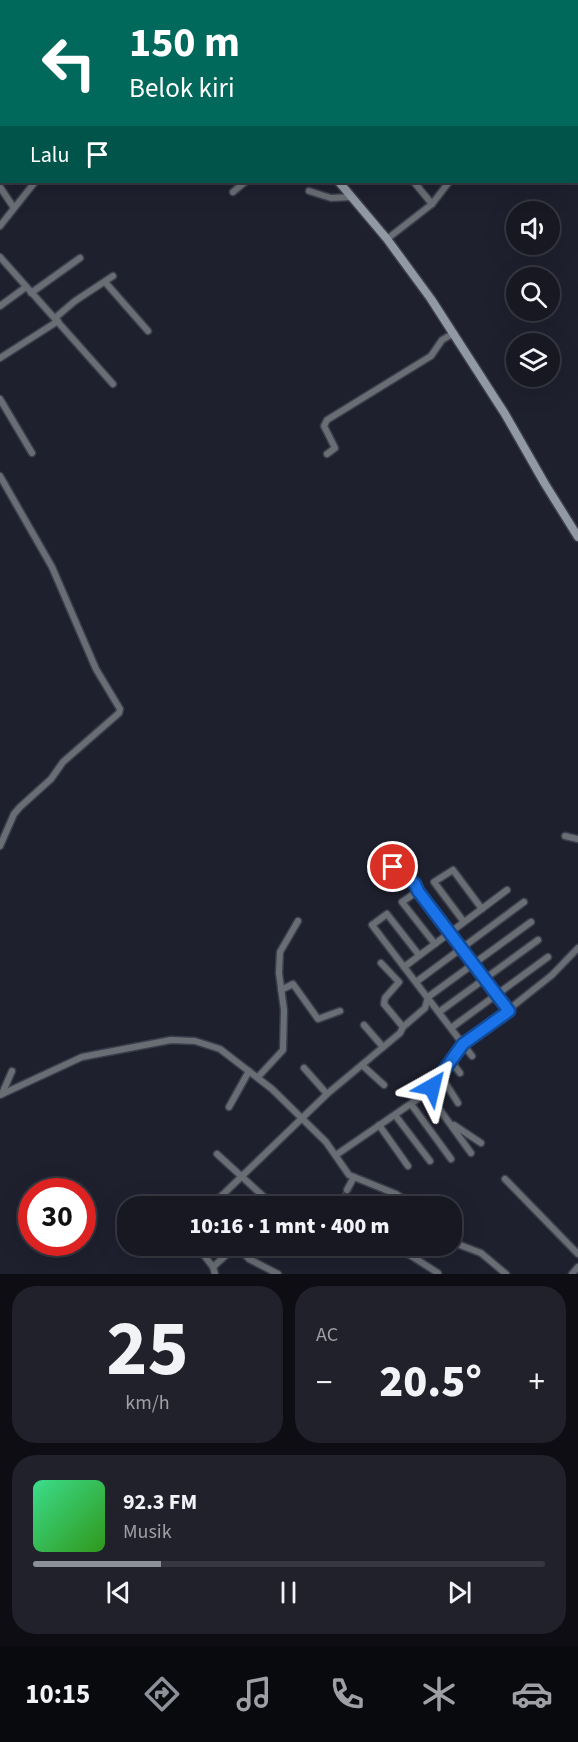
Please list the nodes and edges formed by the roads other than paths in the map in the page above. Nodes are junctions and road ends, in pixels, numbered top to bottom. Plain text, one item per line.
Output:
1 (34, 183) edge
2 (244, 183) edge
3 (340, 183) edge
4 (415, 183) edge
5 (448, 183) edge
6 (0, 187) edge
7 (309, 191) dead end
8 (233, 192) dead end
9 (352, 198) junction
10 (432, 204) junction
11 (14, 208) junction
12 (0, 226) edge
13 (387, 239) junction
14 (0, 257) edge
15 (80, 258) dead end
16 (113, 276) dead end
17 (105, 282) junction
18 (26, 287) junction
19 (31, 293) junction
20 (0, 306) edge
21 (57, 320) junction
22 (148, 331) dead end
23 (454, 333) junction
24 (0, 358) edge
25 (112, 384) dead end
26 (0, 399) edge
27 (32, 453) dead end
28 (327, 454) dead end
29 (0, 477) edge
30 (578, 537) edge
31 (565, 836) dead end
32 (578, 839) edge
33 (0, 846) edge
34 (384, 859) dead end
35 (507, 890) dead end
36 (418, 891) junction
37 (524, 902) dead end
38 (482, 909) junction
39 (298, 921) dead end
40 (464, 922) junction
41 (531, 922) dead end
42 (450, 933) junction
43 (538, 940) dead end
44 (435, 944) junction
45 (462, 949) junction
46 (576, 950) edge
47 (419, 955) junction
48 (548, 957) dead end
49 (381, 963) dead end
50 (473, 965) junction
51 (404, 967) junction
52 (485, 980) junction
53 (416, 982) junction
54 (281, 990) junction
55 (497, 996) junction
56 (428, 997) junction
57 (508, 1010) junction
58 (340, 1011) dead end
59 (439, 1012) junction
60 (364, 1025) dead end
61 (403, 1027) junction
62 (451, 1028) junction
63 (463, 1044) junction
64 (383, 1047) junction
65 (472, 1056) dead end
66 (451, 1060) junction
67 (362, 1065) junction
68 (304, 1068) dead end
69 (12, 1071) dead end
70 (249, 1071) junction
71 (460, 1073) dead end
72 (441, 1076) junction
73 (258, 1077) junction
74 (384, 1084) dead end
75 (427, 1092) junction
76 (1, 1094) edge
77 (327, 1095) junction
78 (458, 1103) dead end
79 (411, 1104) junction
80 (229, 1107) dead end
81 (395, 1115) junction
82 (303, 1118) junction
83 (448, 1122) junction
84 (379, 1125) junction
85 (481, 1143) dead end
86 (471, 1153) dead end
87 (217, 1154) dead end
88 (336, 1155) junction
89 (451, 1159) dead end
90 (429, 1161) dead end
91 (408, 1166) dead end
92 (242, 1175) junction
93 (354, 1177) junction
94 (505, 1179) dead end
95 (347, 1190) tunnel mouth
96 (221, 1196) edge
97 (264, 1196) edge
98 (399, 1196) edge
99 (462, 1246) edge
100 (578, 1254) edge
101 (204, 1256) edge
102 (226, 1256) edge
103 (247, 1256) edge
104 (411, 1256) edge
105 (578, 1267) edge
106 (214, 1270) edge
107 (438, 1273) edge
108 (278, 1274) edge
109 (506, 1274) edge
110 (572, 1274) edge

1 - 11 street
2 - 8 street
3 - 9 main road
4 - 10 street
5 - 10 street
6 - 11 street
7 - 9 street
9 - 13 main road
10 - 13 street
11 - 12 street
13 - 23 main road
14 - 18 street
15 - 19 street
16 - 17 street
17 - 21 street
17 - 22 street
18 - 19 street
18 - 20 street
19 - 21 street
21 - 24 street
21 - 25 street
23 - 28 street
23 - 30 main road
26 - 27 street
29 - 33 street
31 - 32 street
34 - 36 street
35 - 38 street
36 - 42 street
36 - 44 street
37 - 45 street
38 - 40 street
38 - 40 street
39 - 54 street
40 - 42 street
41 - 50 street
42 - 44 street
42 - 45 street
43 - 52 street
44 - 47 street
45 - 50 street
45 - 53 street
46 - 57 street
47 - 51 street
47 - 51 street
48 - 55 street
49 - 61 street
50 - 52 street
50 - 56 street
51 - 53 street
52 - 55 street
52 - 59 street
53 - 56 street
54 - 58 street
54 - 73 street
55 - 57 street
55 - 62 street
56 - 59 street
56 - 61 street
57 - 63 street
59 - 62 street
60 - 64 street
61 - 64 street
62 - 63 street
63 - 65 street
63 - 66 street
64 - 67 street
66 - 71 street
66 - 72 street
67 - 74 street
67 - 77 street
68 - 77 street
69 - 76 street
70 - 73 street
70 - 76 street
70 - 80 street
72 - 75 street
72 - 78 street
73 - 82 street
75 - 79 street
75 - 83 street
77 - 82 street
79 - 81 street
79 - 89 street
81 - 84 street
81 - 90 street
82 - 88 street
82 - 92 street
83 - 85 street
83 - 86 street
84 - 88 street
84 - 91 street
87 - 92 street
88 - 93 street
92 - 96 street
92 - 97 street
93 - 95 street
93 - 98 street
94 - 100 street
99 - 109 street
101 - 106 street
102 - 106 street
103 - 108 street
104 - 107 street
105 - 110 street

